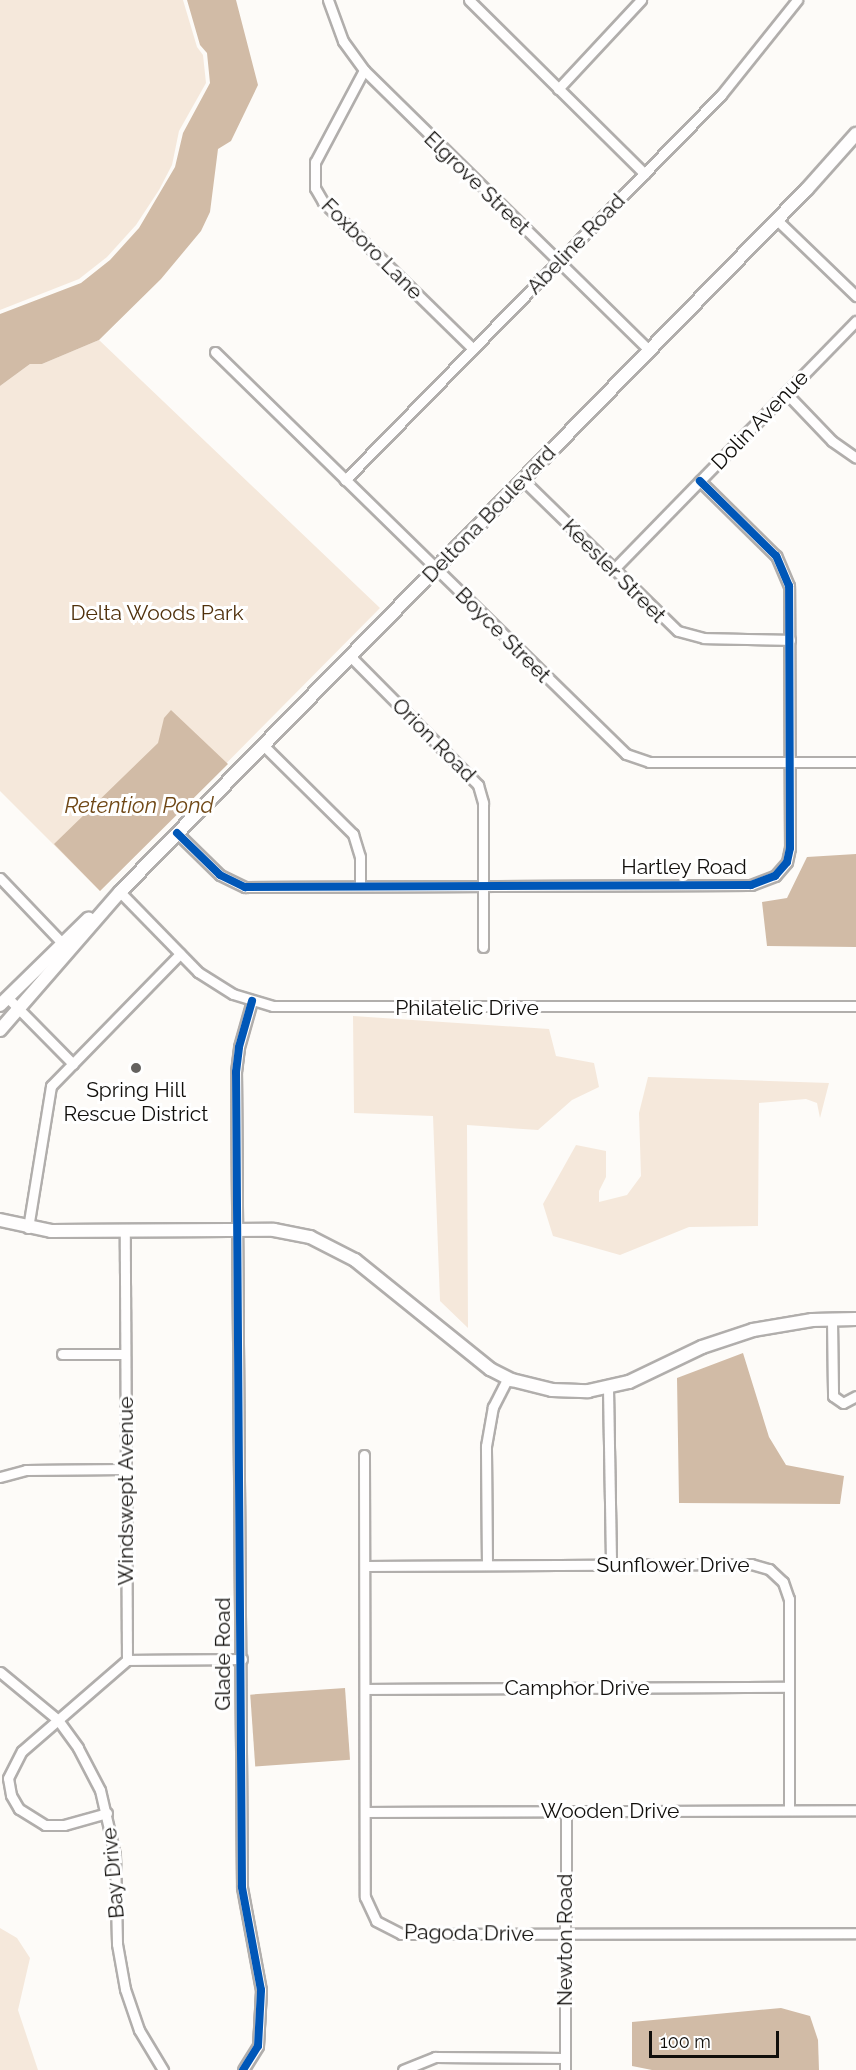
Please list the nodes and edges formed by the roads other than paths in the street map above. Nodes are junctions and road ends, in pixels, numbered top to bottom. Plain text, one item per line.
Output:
1 (328, 0) edge
2 (469, 0) edge
3 (641, 0) edge
4 (797, 0) edge
5 (364, 70) junction
6 (558, 88) junction
7 (856, 134) edge
8 (645, 174) junction
9 (777, 220) junction
10 (559, 261) junction
11 (856, 296) edge
12 (856, 321) edge
13 (473, 349) junction
14 (650, 350) junction
15 (215, 352) dead end
16 (786, 393) junction
17 (856, 458) edge
18 (345, 480) junction
19 (523, 480) junction
20 (700, 481) junction
21 (436, 568) junction
22 (613, 570) junction
23 (790, 640) junction
24 (350, 656) junction
25 (263, 745) junction
26 (790, 762) junction
27 (856, 762) edge
28 (177, 833) junction
29 (0, 878) edge
30 (8, 885) junction
31 (483, 885) junction
32 (360, 886) junction
33 (120, 892) junction
34 (0, 894) edge
35 (65, 946) junction
36 (483, 947) dead end
37 (180, 954) junction
38 (4, 1001) edge
39 (252, 1001) junction
40 (856, 1006) edge
41 (20, 1009) junction
42 (0, 1030) edge
43 (73, 1064) junction
44 (0, 1220) edge
45 (28, 1228) junction
46 (239, 1230) junction
47 (125, 1231) junction
48 (832, 1320) junction
49 (856, 1320) edge
50 (62, 1354) dead end
51 (125, 1354) junction
52 (508, 1378) junction
53 (608, 1388) junction
54 (856, 1396) edge
55 (364, 1455) dead end
56 (126, 1469) junction
57 (0, 1477) edge
58 (611, 1564) junction
59 (487, 1565) junction
60 (364, 1566) junction
61 (242, 1659) junction
62 (126, 1660) junction
63 (0, 1672) edge
64 (789, 1687) junction
65 (365, 1689) junction
66 (58, 1720) junction
67 (789, 1810) junction
68 (856, 1810) edge
69 (566, 1811) junction
70 (365, 1812) junction
71 (107, 1813) junction
72 (856, 1933) edge
73 (565, 1934) junction
74 (565, 2058) junction
75 (163, 2070) edge
76 (243, 2070) edge
77 (403, 2070) edge
78 (565, 2070) edge

1 - 5 street, Elgrove Street
2 - 6 street
3 - 6 street
4 - 8 street, Abeline Road
5 - 10 street, Elgrove Street
5 - 13 street, Foxboro Lane
6 - 8 street
7 - 9 main road, Deltona Boulevard
8 - 10 street, Abeline Road
9 - 11 street
9 - 14 main road, Deltona Boulevard
10 - 13 street, Abeline Road
10 - 14 street, Elgrove Street
12 - 16 street, Dolin Avenue
13 - 18 street, Abeline Road
14 - 19 main road, Deltona Boulevard
15 - 18 street, Boyce Street
16 - 17 street
16 - 20 street, Dolin Avenue
18 - 21 street, Boyce Street
19 - 21 main road, Deltona Boulevard
19 - 22 street, Keesler Street
20 - 22 street, Dolin Avenue
20 - 23 street, Hartley Road
21 - 24 main road, Deltona Boulevard
21 - 26 street, Boyce Street
22 - 23 street, Keesler Street
23 - 26 street, Hartley Road
24 - 25 main road, Deltona Boulevard
24 - 31 street, Orion Road
25 - 28 main road, Deltona Boulevard
25 - 32 street
26 - 27 street, Boyce Street
26 - 31 street, Hartley Road
28 - 32 street, Hartley Road
28 - 33 main road, Deltona Boulevard
29 - 30 street
30 - 34 street
30 - 35 street
31 - 32 street, Hartley Road
31 - 36 street, Orion Road
33 - 35 main road, Deltona Boulevard
33 - 37 street, Philatelic Drive
35 - 38 main road, Deltona Boulevard
35 - 41 main road, Deltona Boulevard
37 - 39 street, Philatelic Drive
37 - 43 street
38 - 41 street
39 - 40 street, Philatelic Drive
39 - 46 street, Glade Road
41 - 42 main road, Deltona Boulevard
41 - 43 street
43 - 45 street
44 - 45 main road
45 - 47 main road
46 - 47 main road
46 - 52 main road
46 - 61 street, Glade Road
47 - 51 street, Windswept Avenue
48 - 49 main road
48 - 53 main road
48 - 54 street
50 - 51 street
51 - 56 street, Windswept Avenue
52 - 53 main road
52 - 59 street
53 - 58 street
55 - 60 street, Pagoda Drive
56 - 57 street
56 - 62 street, Windswept Avenue
58 - 59 street, Sunflower Drive
58 - 64 street, Sunflower Drive
59 - 60 street, Sunflower Drive
60 - 65 street, Pagoda Drive
61 - 62 street
61 - 76 street, Glade Road
62 - 66 street
63 - 66 street, Bay Drive
64 - 65 street, Camphor Drive
64 - 67 street, Sunflower Drive
65 - 70 street, Pagoda Drive
66 - 71 street, Bay Drive
66 - 71 street
67 - 68 street, Wooden Drive
67 - 69 street, Wooden Drive
69 - 70 street, Wooden Drive
69 - 73 street, Newton Road
70 - 73 street, Pagoda Drive
71 - 75 street, Bay Drive
72 - 73 street, Pagoda Drive
73 - 74 street, Newton Road
74 - 77 street
74 - 78 street, Newton Road

